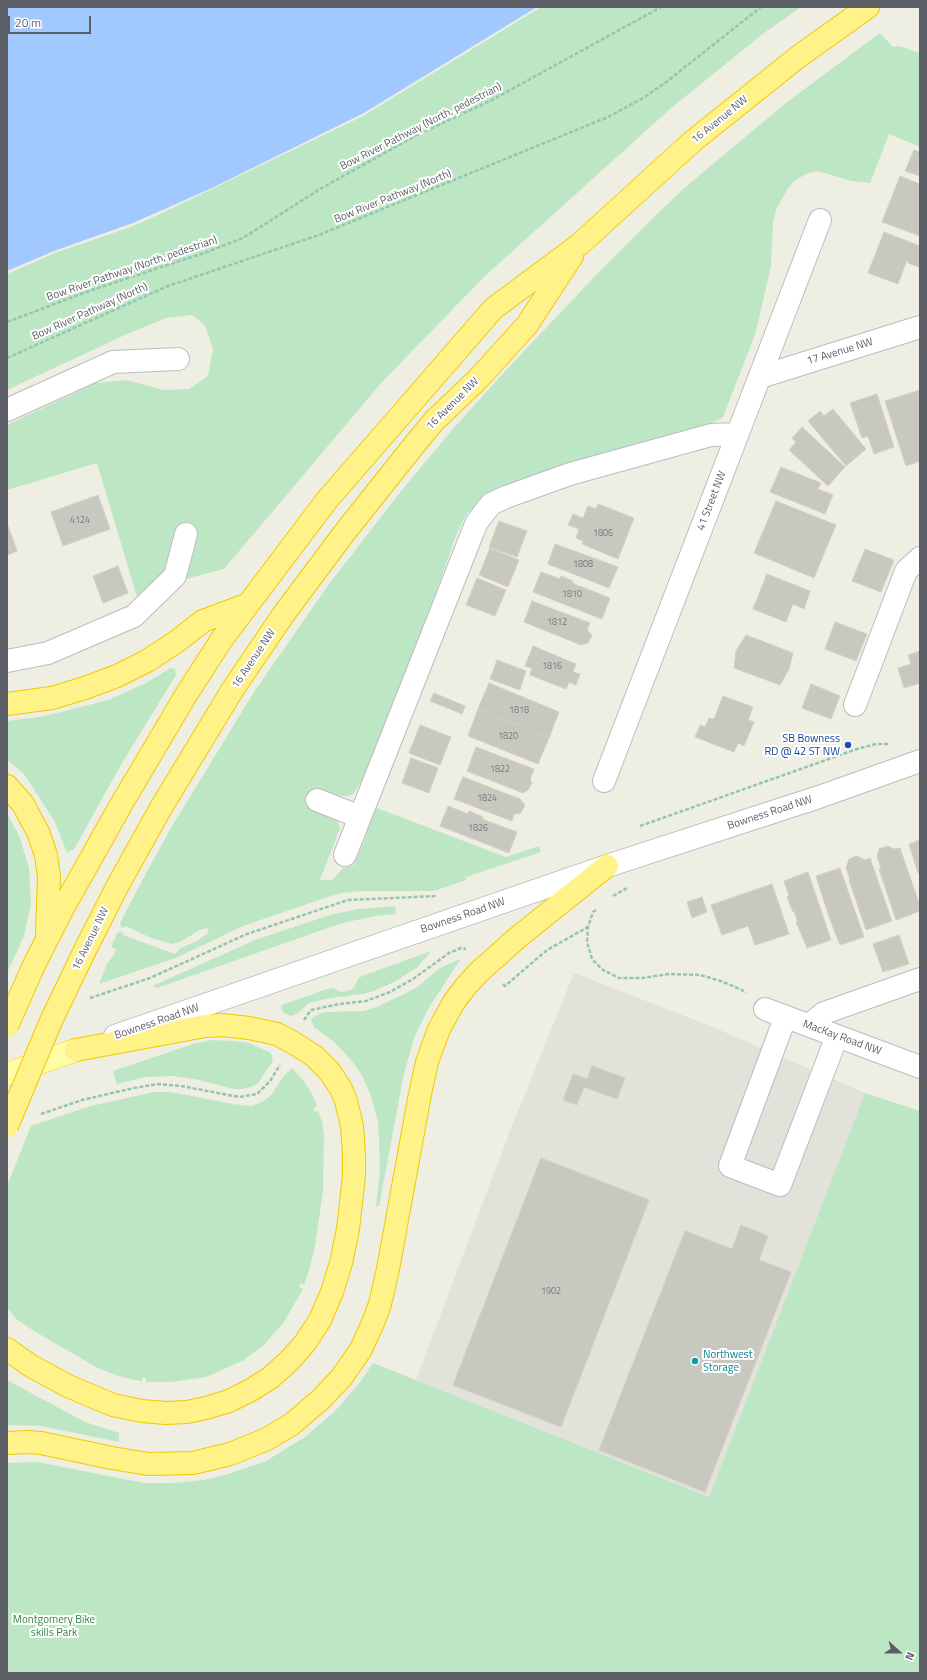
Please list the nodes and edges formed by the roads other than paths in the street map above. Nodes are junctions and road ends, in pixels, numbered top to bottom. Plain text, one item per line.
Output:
1 (868, 7) edge
2 (820, 220) dead end
3 (580, 244) junction
4 (920, 327) edge
5 (178, 359) dead end
6 (760, 377) junction
7 (7, 410) edge
8 (738, 434) junction
9 (186, 534) dead end
10 (920, 558) edge
11 (246, 605) junction
12 (7, 661) edge
13 (7, 704) edge
14 (855, 705) dead end
15 (920, 761) edge
16 (604, 781) dead end
17 (7, 786) edge
18 (316, 800) dead end
19 (360, 817) junction
20 (345, 854) dead end
21 (607, 866) junction
22 (47, 939) junction
23 (920, 980) edge
24 (765, 1009) road end
25 (785, 1018) junction
26 (809, 1025) junction
27 (7, 1026) edge
28 (837, 1036) junction
29 (76, 1050) junction
30 (920, 1067) edge
31 (7, 1074) edge
32 (7, 1126) edge
33 (7, 1349) edge
34 (7, 1443) edge

1 - 3 highway, 16 Avenue NW
2 - 6 street, 41 Street NW
3 - 11 highway, 16 Avenue NW
3 - 32 highway, 16 Avenue NW, bridge
4 - 6 street, 17 Avenue NW
5 - 7 street
6 - 8 street, 41 Street NW
8 - 16 street, 41 Street NW
8 - 19 street
9 - 12 street
10 - 14 street
11 - 13 highway
11 - 22 highway, 16 Avenue NW
15 - 21 street, Bowness Road NW
17 - 22 highway
18 - 19 street
19 - 20 street
21 - 29 street, Bowness Road NW
21 - 34 highway
22 - 27 highway, 16 Avenue NW, bridge
23 - 26 street
24 - 25 street, MacKay Road NW
25 - 26 street, MacKay Road NW
25 - 28 street
26 - 28 street, MacKay Road NW
28 - 30 street, MacKay Road NW
29 - 31 main road, Bowness Road NW
29 - 33 highway

